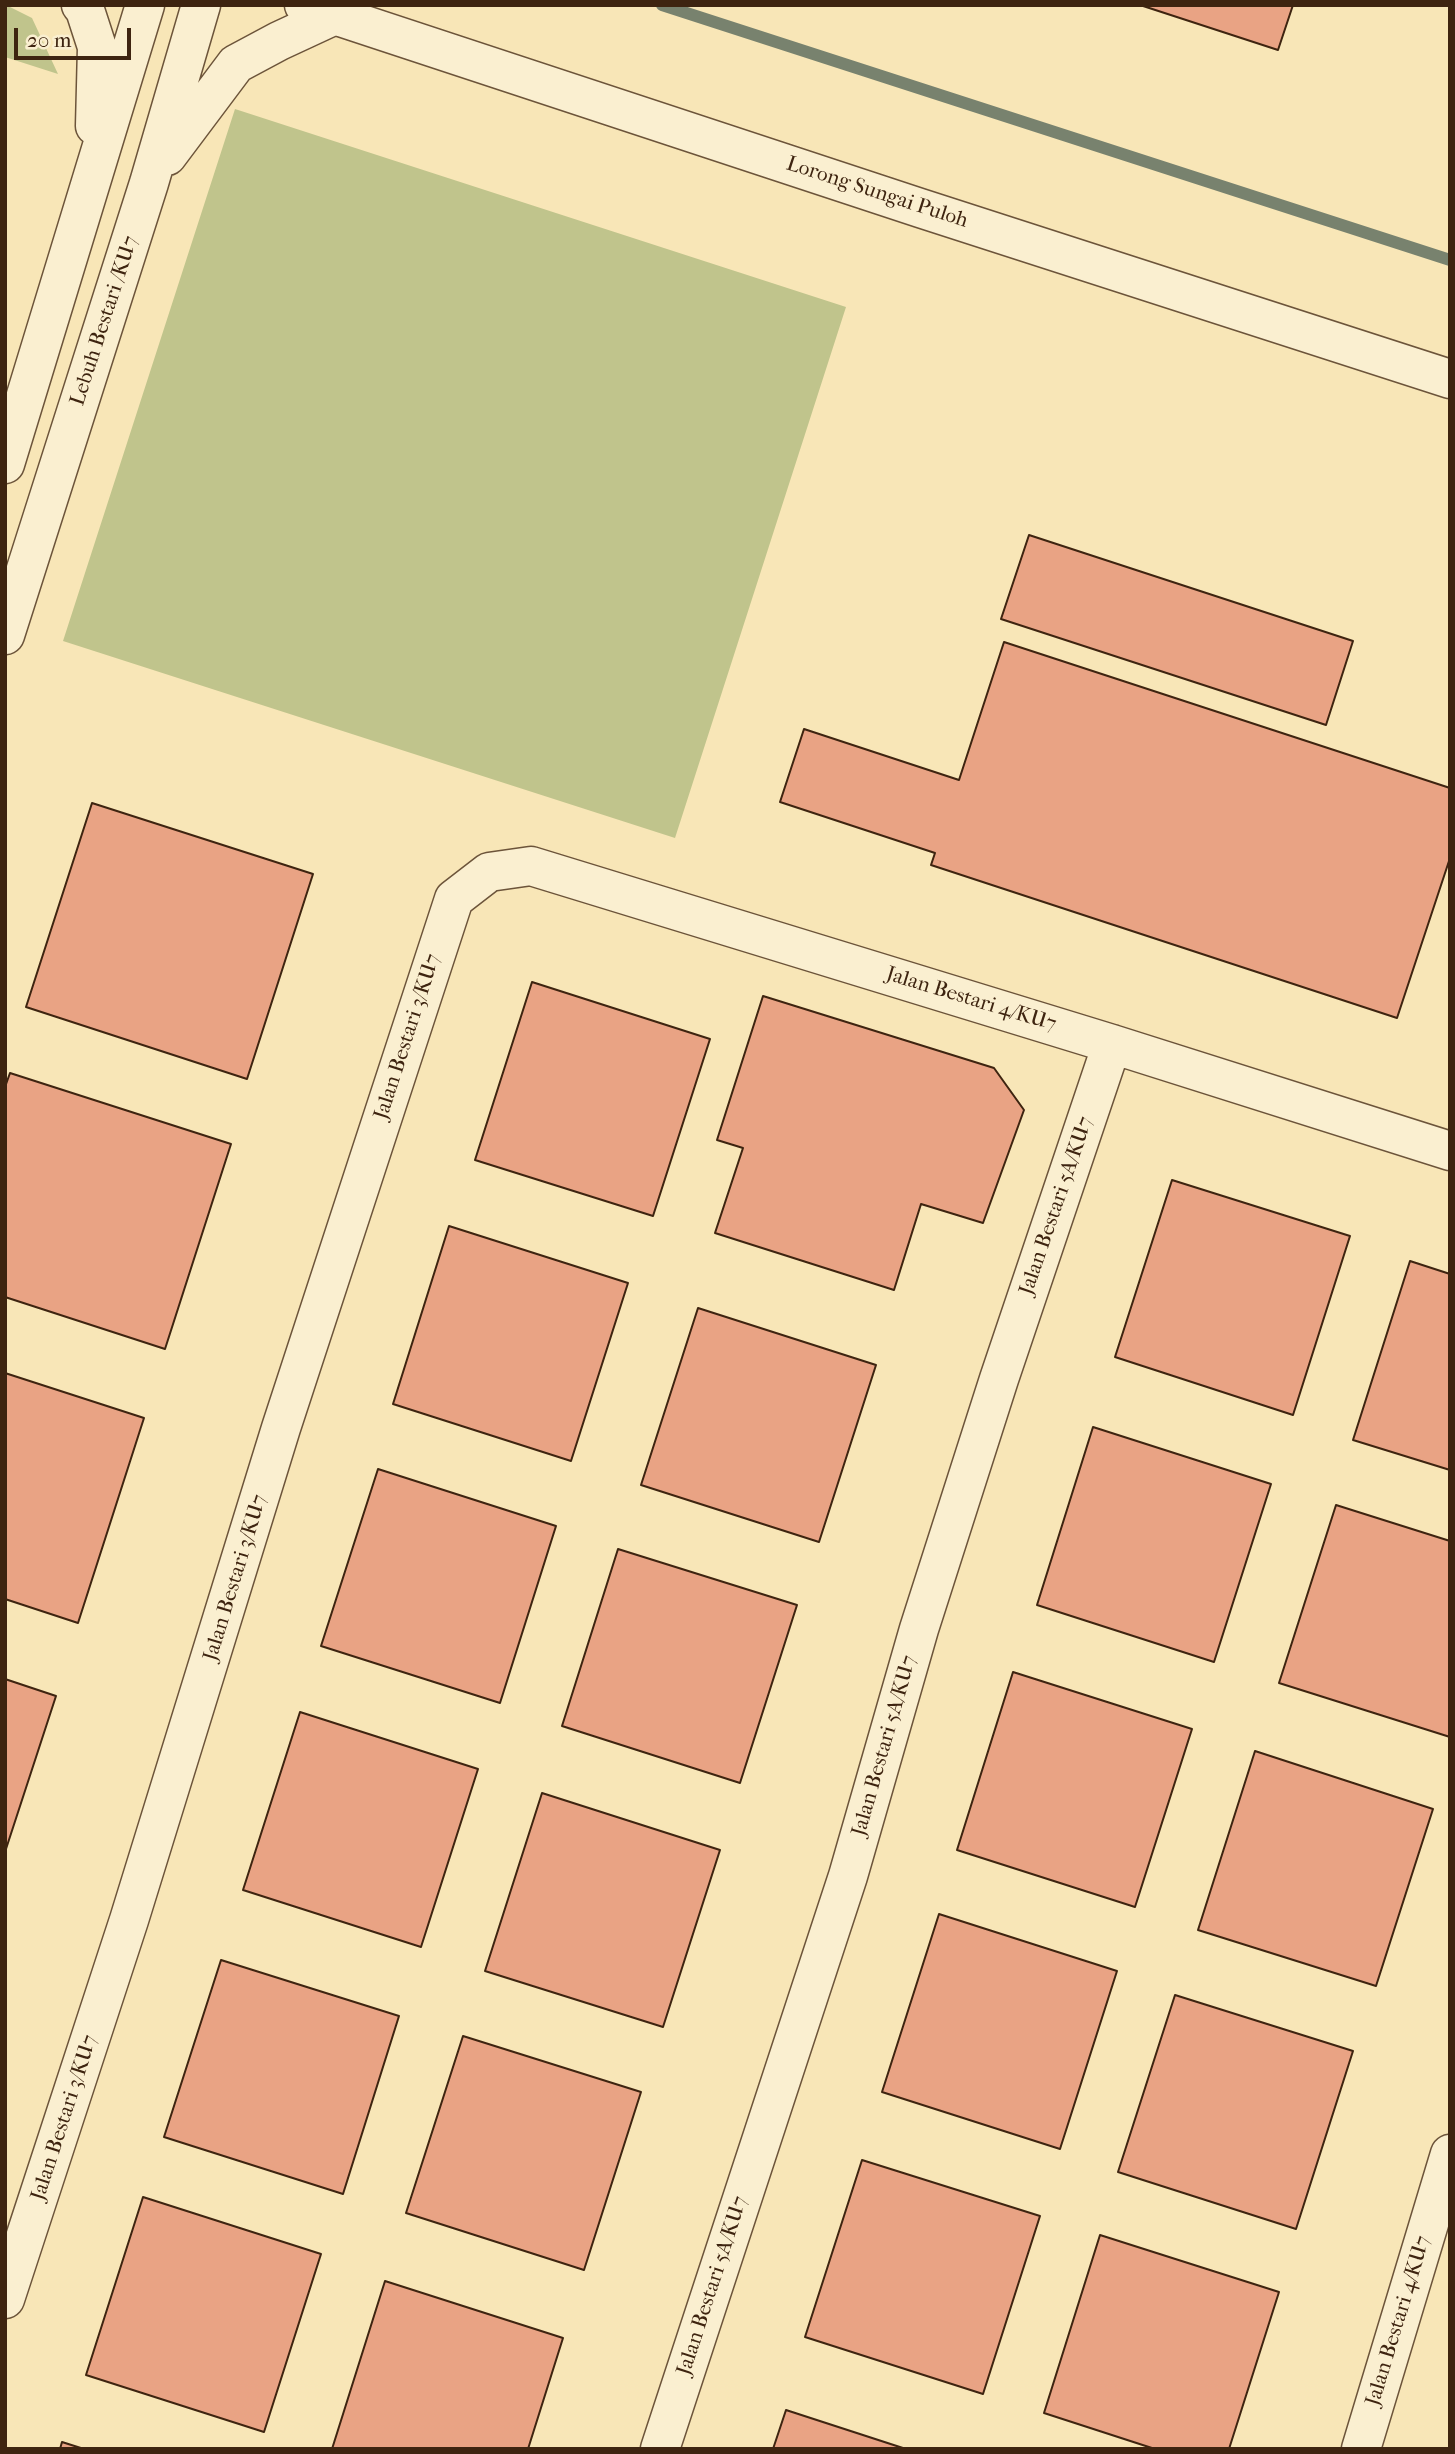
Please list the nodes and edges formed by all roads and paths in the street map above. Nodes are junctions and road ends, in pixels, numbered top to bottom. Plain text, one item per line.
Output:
1 (81, 5) edge
2 (145, 5) edge
3 (201, 5) edge
4 (319, 10) edge
5 (94, 173) junction
6 (149, 183) junction
7 (1450, 379) edge
8 (5, 464) edge
9 (5, 635) edge
10 (489, 872) joint
11 (1112, 1044) junction
12 (1450, 1151) edge
13 (1450, 2154) edge
14 (5, 2299) edge
15 (660, 2449) edge
16 (1361, 2449) edge

1 - 5 street
2 - 5 street
3 - 6 street, Lebuh Bestari /KU7
4 - 6 street
4 - 7 street, Lorong Sungai Puloh
5 - 8 street
6 - 9 street, Lebuh Bestari /KU7
10 - 11 street, Jalan Bestari 4/KU7
10 - 14 street, Jalan Bestari 3/KU7
11 - 12 street, Jalan Bestari 4/KU7
11 - 15 street, Jalan Bestari 5A/KU7
13 - 16 street, Jalan Bestari 4/KU7

